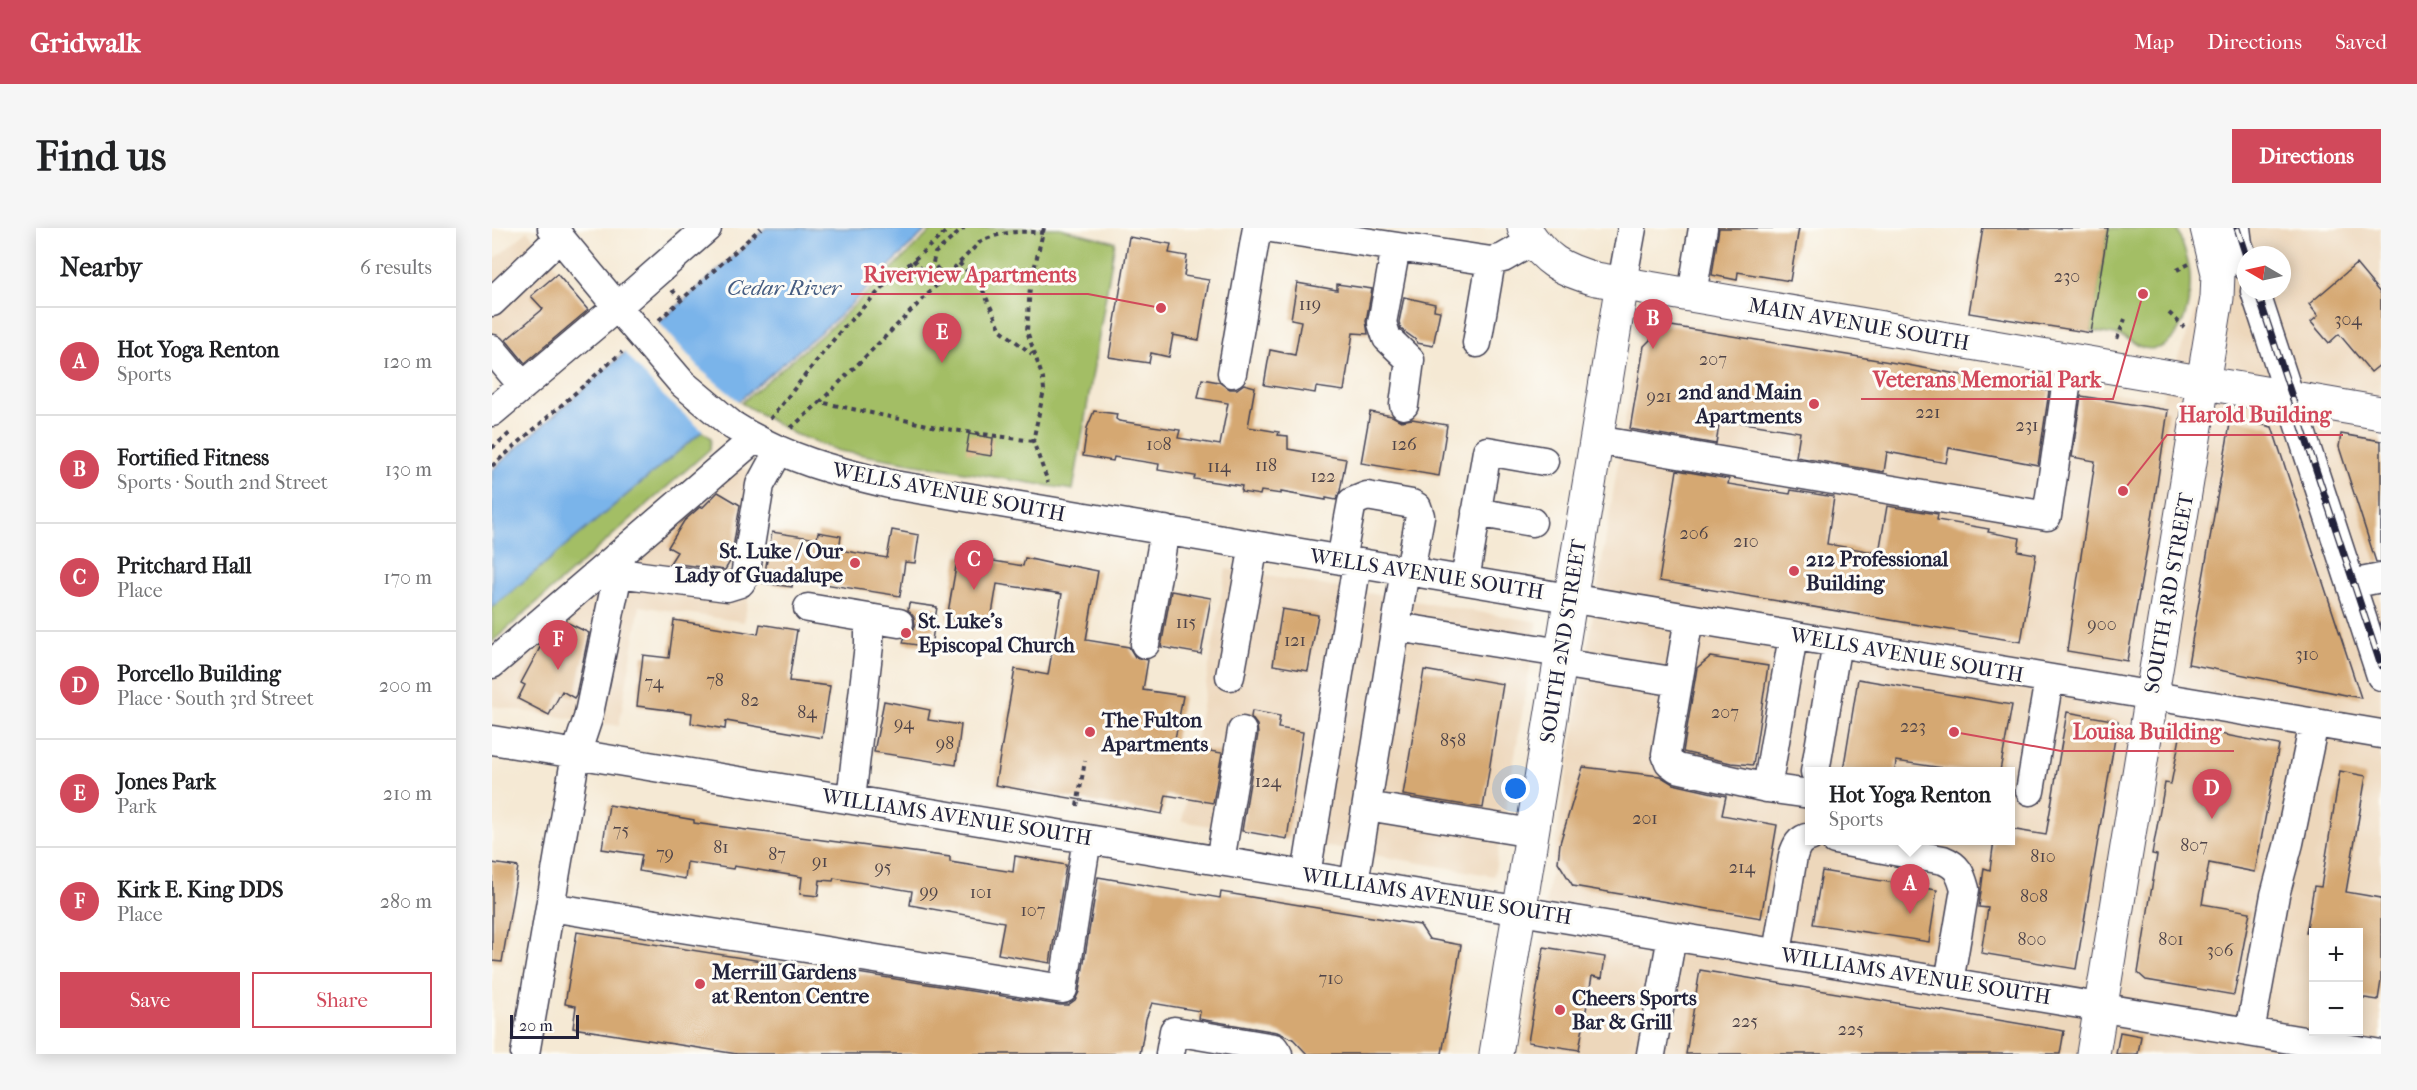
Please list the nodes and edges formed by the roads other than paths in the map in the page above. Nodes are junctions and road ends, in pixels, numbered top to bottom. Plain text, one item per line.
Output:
1 (707, 228) edge
2 (1257, 228) edge
3 (1271, 228) edge
4 (1632, 228) edge
5 (1703, 228) edge
6 (2207, 228) edge
7 (2236, 228) edge
8 (556, 233) edge
9 (1335, 233) edge
10 (1528, 235) edge
11 (1396, 247) junction
12 (1491, 261) junction
13 (2219, 267) edge
14 (1622, 283) junction
15 (1692, 295) junction
16 (2257, 300) edge
17 (492, 302) edge
18 (623, 314) junction
19 (1477, 343) dead end
20 (492, 349) edge
21 (2070, 360) junction
22 (1232, 373) dead end
23 (2205, 383) junction
24 (523, 386) junction
25 (2290, 397) junction
26 (1404, 405) dead end
27 (492, 412) edge
28 (2381, 413) edge
29 (763, 437) junction
30 (1596, 440) junction
31 (1544, 460) dead end
32 (1476, 512) junction
33 (1532, 522) dead end
34 (1165, 530) junction
35 (1254, 545) junction
36 (1349, 561) junction
37 (617, 566) junction
38 (1408, 570) junction
39 (2381, 578) edge
40 (1465, 580) junction
41 (2351, 584) junction
42 (1570, 598) junction
43 (808, 608) dead end
44 (869, 618) junction
45 (1689, 618) junction
46 (899, 623) dead end
47 (1396, 627) junction
48 (1793, 636) junction
49 (1837, 643) junction
50 (1145, 644) dead end
51 (1561, 658) junction
52 (492, 664) edge
53 (1230, 676) dead end
54 (2381, 676) edge
55 (2049, 679) junction
56 (1678, 682) junction
57 (2152, 696) junction
58 (2314, 723) junction
59 (1242, 731) dead end
60 (2381, 734) edge
61 (492, 740) edge
62 (576, 754) junction
63 (1816, 767) edge
64 (1767, 788) junction
65 (2030, 791) dead end
66 (1805, 793) edge
67 (851, 800) junction
68 (1366, 806) junction
69 (1532, 833) junction
70 (1805, 838) edge
71 (1087, 839) junction
72 (1862, 845) edge
73 (1220, 861) junction
74 (1306, 875) junction
75 (1354, 883) junction
76 (550, 907) junction
77 (1519, 910) junction
78 (1672, 936) junction
79 (1777, 953) junction
80 (1949, 982) junction
81 (2100, 1007) junction
82 (2256, 1040) edge
83 (1172, 1043) edge
84 (1219, 1047) edge
85 (2328, 1050) edge
86 (1277, 1053) edge
87 (2376, 1053) edge
88 (525, 1054) edge
89 (1496, 1054) edge
90 (1651, 1054) edge
91 (2093, 1054) edge

1 - 18 street
2 - 22 street
3 - 9 street
4 - 14 street, SOUTH 2ND STREET
5 - 15 street
6 - 13 main road, SOUTH 3RD STREET
7 - 13 street
8 - 17 street
8 - 18 street, WELLS AVENUE SOUTH
9 - 11 street
10 - 12 street
10 - 14 main road, MAIN AVENUE SOUTH
11 - 12 street
11 - 26 street
12 - 19 street
13 - 23 main road, SOUTH 3RD STREET
14 - 15 main road, MAIN AVENUE SOUTH
14 - 30 main road, SOUTH 2ND STREET
15 - 21 main road, MAIN AVENUE SOUTH
16 - 25 street
18 - 24 street
18 - 29 street, WELLS AVENUE SOUTH, bridge
20 - 24 street
21 - 23 main road, MAIN AVENUE SOUTH
21 - 30 street
23 - 25 main road, MAIN AVENUE SOUTH
23 - 57 main road, SOUTH 3RD STREET
24 - 27 street
25 - 28 main road, MAIN AVENUE SOUTH
25 - 41 street
29 - 34 street, WELLS AVENUE SOUTH
29 - 37 street
29 - 37 street
30 - 42 main road, SOUTH 2ND STREET
31 - 32 street
32 - 33 street
32 - 40 street
34 - 35 street, WELLS AVENUE SOUTH
34 - 50 street
35 - 36 street, WELLS AVENUE SOUTH
35 - 53 street
36 - 38 street, WELLS AVENUE SOUTH
36 - 38 street
36 - 74 street
37 - 52 street
37 - 62 street
38 - 40 street, WELLS AVENUE SOUTH
38 - 47 street
39 - 41 street
40 - 42 street, WELLS AVENUE SOUTH
41 - 54 street
42 - 45 street, WELLS AVENUE SOUTH
42 - 51 main road, SOUTH 2ND STREET
43 - 44 street
44 - 46 street
44 - 67 street
45 - 48 street, WELLS AVENUE SOUTH
45 - 56 street
47 - 51 street
47 - 68 street
48 - 49 street, WELLS AVENUE SOUTH
48 - 64 street
49 - 55 street, WELLS AVENUE SOUTH
49 - 63 street
51 - 56 street
51 - 69 main road, SOUTH 2ND STREET
55 - 57 street, WELLS AVENUE SOUTH
55 - 65 street
56 - 64 street
57 - 58 street, WELLS AVENUE SOUTH
57 - 81 main road, SOUTH 3RD STREET
58 - 60 street, WELLS AVENUE SOUTH
58 - 82 street
59 - 73 street
61 - 62 street, WILLIAMS AVENUE SOUTH
62 - 67 street, WILLIAMS AVENUE SOUTH
62 - 76 street
64 - 66 street
67 - 71 street, WILLIAMS AVENUE SOUTH
68 - 69 street
68 - 75 street
69 - 77 main road, SOUTH 2ND STREET
70 - 79 street
71 - 73 street, WILLIAMS AVENUE SOUTH
71 - 76 street
72 - 80 street
73 - 74 street, WILLIAMS AVENUE SOUTH
74 - 75 street, WILLIAMS AVENUE SOUTH
75 - 77 street, WILLIAMS AVENUE SOUTH
76 - 88 street
77 - 78 street, WILLIAMS AVENUE SOUTH
77 - 89 main road, SOUTH 2ND STREET
78 - 79 street, WILLIAMS AVENUE SOUTH
78 - 90 street
79 - 80 street, WILLIAMS AVENUE SOUTH
80 - 81 street, WILLIAMS AVENUE SOUTH
81 - 82 street, WILLIAMS AVENUE SOUTH
81 - 91 main road, SOUTH 3RD STREET
82 - 85 street, WILLIAMS AVENUE SOUTH
83 - 84 street
84 - 86 street
85 - 87 street, WILLIAMS AVENUE SOUTH

